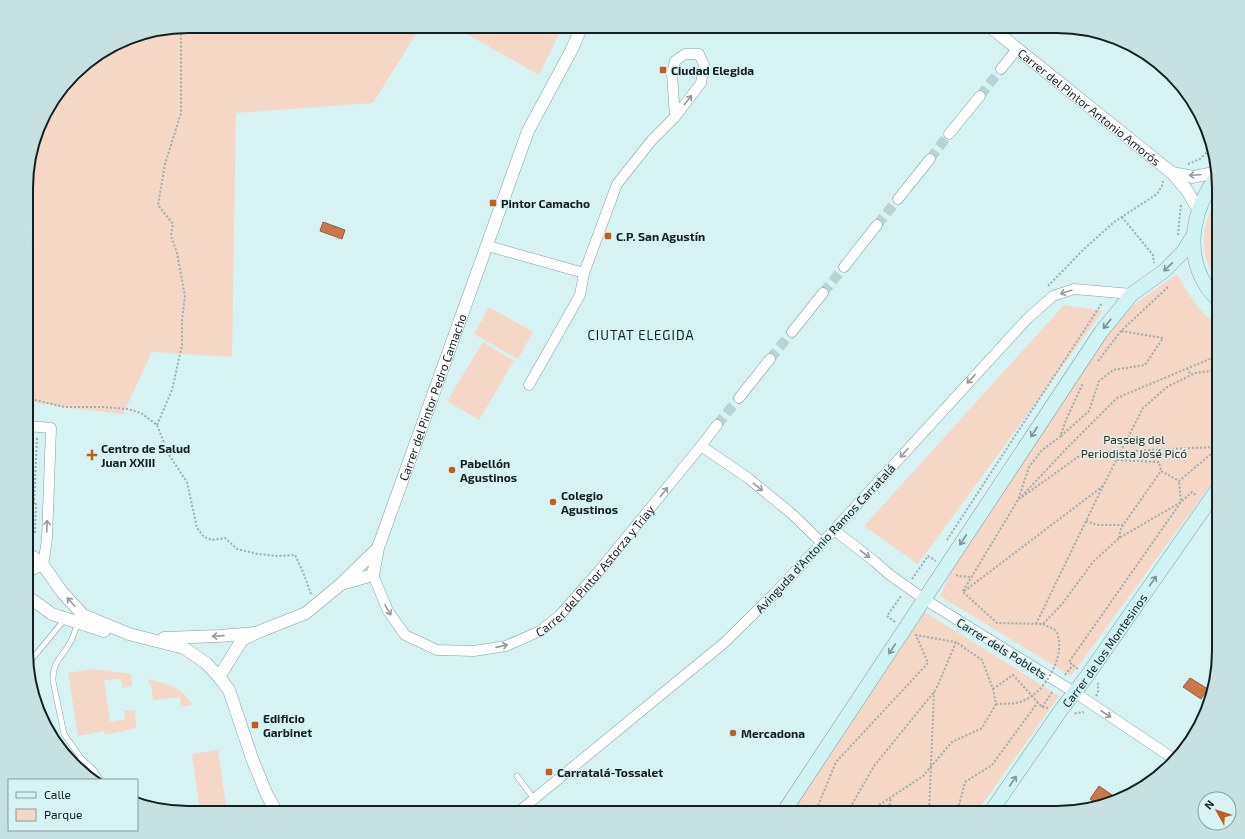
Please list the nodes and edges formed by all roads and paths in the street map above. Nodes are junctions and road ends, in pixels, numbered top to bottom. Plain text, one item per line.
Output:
1 (181, 33) edge
2 (579, 33) edge
3 (1000, 33) edge
4 (1018, 49) junction
5 (1001, 69) tunnel mouth
6 (980, 96) tunnel mouth
7 (675, 117) junction
8 (949, 134) tunnel mouth
9 (1208, 151) edge
10 (930, 159) tunnel mouth
11 (1186, 165) dead end
12 (1171, 172) junction
13 (1212, 173) edge
14 (1212, 185) edge
15 (898, 199) tunnel mouth
16 (1198, 209) junction
17 (1122, 216) junction
18 (877, 225) tunnel mouth
19 (1193, 236) junction
20 (488, 246) junction
21 (844, 267) tunnel mouth
22 (584, 273) junction
23 (1161, 273) junction
24 (1047, 288) dead end
25 (1212, 292) edge
26 (823, 293) tunnel mouth
27 (1132, 294) junction
28 (1121, 331) junction
29 (792, 332) tunnel mouth
30 (1212, 358) edge
31 (770, 359) tunnel mouth
32 (1095, 366) dead end
33 (1187, 368) junction
34 (1212, 371) edge
35 (1191, 375) junction
36 (1086, 378) dead end
37 (529, 385) dead end
38 (739, 398) tunnel mouth
39 (33, 399) edge
40 (157, 425) junction
41 (717, 425) tunnel mouth
42 (33, 426) edge
43 (38, 435) dead end
44 (1060, 436) junction
45 (701, 446) junction
46 (1212, 447) edge
47 (1120, 452) junction
48 (1212, 453) edge
49 (1116, 460) junction
50 (1161, 471) junction
51 (1179, 482) junction
52 (1103, 486) junction
53 (1212, 498) edge
54 (1018, 500) junction
55 (1181, 502) junction
56 (34, 504) joint
57 (1086, 521) junction
58 (1123, 525) junction
59 (834, 530) junction
60 (33, 534) edge
61 (1119, 538) junction
62 (822, 543) junction
63 (378, 548) junction
64 (33, 557) edge
65 (43, 565) junction
66 (33, 570) edge
67 (372, 575) junction
68 (342, 584) junction
69 (963, 592) junction
70 (313, 599) dead end
71 (924, 599) junction
72 (33, 600) edge
73 (65, 619) junction
74 (78, 623) junction
75 (1036, 624) junction
76 (1043, 624) junction
77 (256, 633) junction
78 (128, 634) junction
79 (956, 642) junction
80 (33, 658) edge
81 (219, 677) junction
82 (1092, 680) junction
83 (993, 689) junction
84 (934, 692) junction
85 (1074, 692) junction
86 (1038, 702) junction
87 (996, 704) junction
88 (1061, 710) junction
89 (1171, 757) edge
90 (931, 768) junction
91 (518, 776) dead end
92 (99, 778) edge
93 (892, 796) junction
94 (534, 798) junction
95 (273, 806) edge
96 (525, 806) edge
97 (788, 806) edge
98 (818, 806) edge
99 (851, 806) edge
100 (877, 806) edge
101 (890, 806) edge
102 (929, 806) edge
103 (959, 806) edge
104 (995, 806) edge

1 - 40 path
2 - 20 street, Carrer del Pintor Pedro Camacho
3 - 4 street, Carrer del Pintor Antonio Amorós
4 - 5 street
4 - 12 street, Carrer del Pintor Antonio Amorós
6 - 8 street
7 -> 7 street
7 - 22 street
9 - 11 path
10 - 15 street
13 -> 12 street, Carrer del Pintor Antonio Amorós
12 - 16 street, Carrer del Pintor Antonio Amorós
12 - 17 path
14 - 16 main road
16 - 19 main road
17 - 23 path
17 - 24 path
18 - 21 street
19 -> 23 main road
19 - 25 main road
20 - 22 street
20 - 63 street, Carrer del Pintor Pedro Camacho
22 - 37 street
23 - 27 main road
23 - 28 path
26 - 29 street
27 -> 59 street, Avinguda d'Antonio Ramos Carratalá
27 -> 71 main road
28 - 32 path
28 - 44 path
30 - 33 path
31 - 38 street
33 - 35 path
33 - 54 path
34 - 35 path
35 - 47 path
36 - 44 path
39 - 40 path
40 - 70 path
41 - 45 street, Carrer del Pintor Astorza y Triay
65 -> 42 street
43 - 56 path
44 - 54 path
45 -> 62 street
67 -> 45 street, Carrer del Pintor Astorza y Triay
46 - 47 path
47 - 49 path
47 - 54 path
48 - 51 path
49 - 50 path
49 - 52 path
50 - 51 path
50 - 58 path
51 - 55 path
52 - 57 path
52 - 69 path
82 -> 53 main road, Carrer de los Montesinos
54 - 69 path
55 - 61 path
55 - 82 path
56 - 60 path
57 - 58 path
57 - 75 path
58 - 61 path
59 - 62 street, Avinguda d'Antonio Ramos Carratalá
59 -> 71 street, Carrer dels Poblets
61 - 76 path
62 - 94 street, Avinguda d'Antonio Ramos Carratalá
63 - 67 street
63 - 68 street
64 - 65 street
65 - 66 street
78 -> 65 street
67 - 68 street
68 - 77 street
69 - 75 path
71 - 85 street, Carrer dels Poblets
71 -> 97 main road
72 - 73 street
73 - 74 street
73 - 80 lane
74 - 78 street
74 - 92 lane
75 - 76 path
76 - 87 path, bridge
77 -> 78 street
77 - 81 street
78 - 81 street
79 - 83 path
79 - 84 path
79 - 98 path
81 - 95 street
82 - 85 main road, Carrer de los Montesinos
83 - 86 path
83 - 87 path
84 - 90 path
84 - 99 path
85 - 88 main road, Carrer de los Montesinos
85 -> 89 street, Carrer dels Poblets
86 - 88 path
86 - 103 path
87 - 90 path
104 -> 88 main road, Carrer de los Montesinos
90 - 93 path
90 - 102 path
91 - 94 lane
93 - 100 path
93 - 101 path
94 - 96 street, Avinguda d'Antonio Ramos Carratalá

